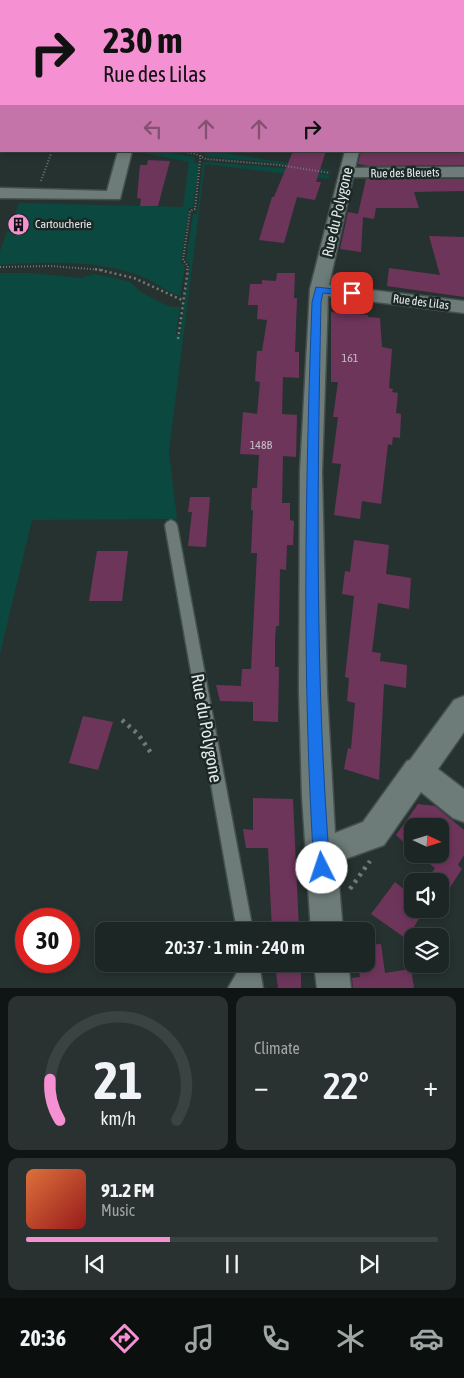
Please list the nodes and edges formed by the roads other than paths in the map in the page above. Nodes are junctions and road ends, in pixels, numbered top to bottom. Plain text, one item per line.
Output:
1 (125, 152) edge
2 (352, 152) edge
3 (464, 172) edge
4 (346, 173) junction
5 (0, 193) edge
6 (319, 289) junction
7 (464, 308) edge
8 (171, 525) dead end
9 (464, 709) edge
10 (417, 771) junction
11 (464, 807) edge
12 (321, 853) junction
13 (243, 922) edge
14 (326, 922) edge
15 (246, 972) edge
16 (252, 972) edge
17 (332, 972) edge
18 (236, 988) edge
19 (255, 988) edge
20 (334, 988) edge

1 - 5 street
2 - 4 street, Rue du Polygone
3 - 4 street, Rue des Bleuets
4 - 6 street, Rue du Polygone
6 - 7 street, Rue des Lilas
6 - 12 street, Rue du Polygone
8 - 13 lane, Rue du Polygone
9 - 10 street
10 - 11 street
10 - 12 street
12 - 14 street, Rue du Polygone
15 - 18 lane
16 - 19 lane
17 - 20 street

